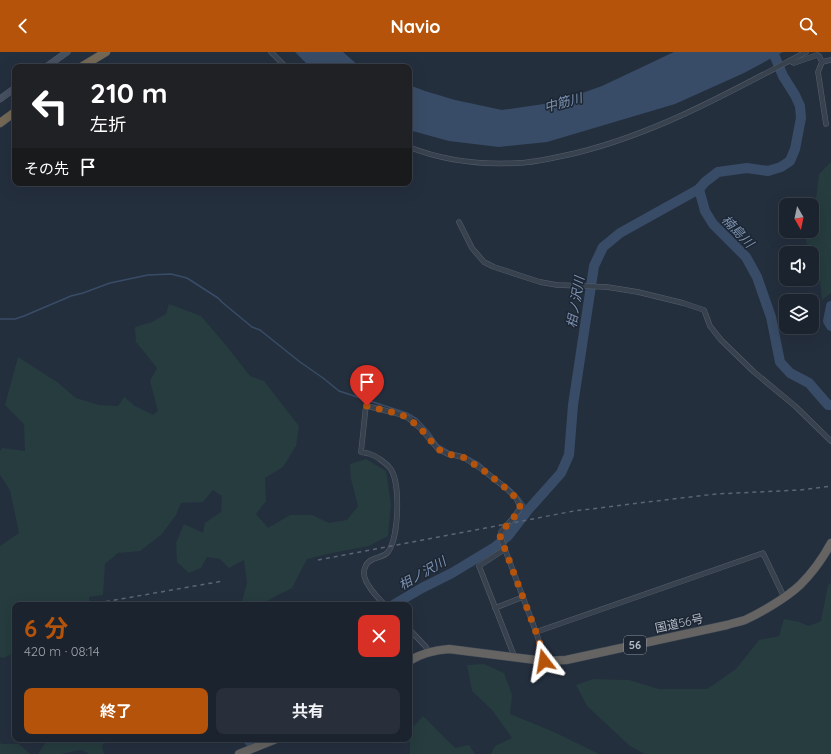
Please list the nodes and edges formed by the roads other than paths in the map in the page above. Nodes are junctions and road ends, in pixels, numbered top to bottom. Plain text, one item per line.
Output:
1 (67, 52) edge
2 (106, 52) edge
3 (271, 52) edge
4 (806, 52) edge
5 (831, 60) edge
6 (790, 61) junction
7 (822, 62) junction
8 (50, 64) edge
9 (86, 64) edge
10 (283, 64) edge
11 (12, 90) edge
12 (0, 99) edge
13 (12, 114) edge
14 (0, 123) edge
15 (826, 124) dead end
16 (412, 148) edge
17 (459, 222) dead end
18 (831, 441) edge
19 (831, 543) edge
20 (504, 547) junction
21 (523, 597) junction
22 (784, 597) junction
23 (382, 602) edge
24 (495, 608) junction
25 (412, 632) edge
26 (536, 632) junction
27 (428, 652) junction
28 (512, 657) junction
29 (412, 660) edge
30 (544, 661) junction
31 (269, 742) edge
32 (239, 754) edge

1 - 8 main road
2 - 9 highway
3 - 10 street
4 - 6 street
5 - 7 street
6 - 7 street
6 - 16 street
7 - 15 street
11 - 12 main road
13 - 14 highway
17 - 18 street
19 - 22 highway, 国道56号 / 56
20 - 21 street
20 - 23 street
20 - 24 street
21 - 24 street
21 - 26 street
22 - 26 street
22 - 30 highway, 国道56号 / 56
24 - 28 street
25 - 27 street
26 - 30 street
27 - 28 highway, 国道56号 / 56
27 - 29 highway, 国道56号 / 56
28 - 30 highway, 国道56号 / 56
31 - 32 highway

